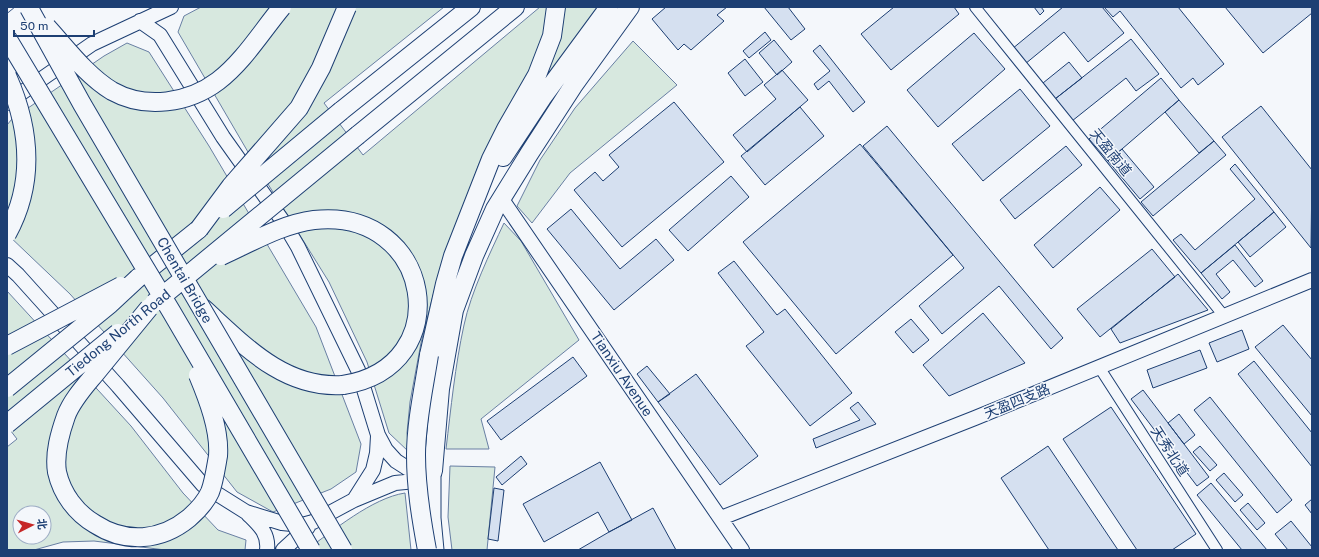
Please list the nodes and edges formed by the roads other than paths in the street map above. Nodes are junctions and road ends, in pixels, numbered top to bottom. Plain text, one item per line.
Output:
1 (29, 7) edge
2 (171, 7) edge
3 (282, 7) edge
4 (347, 7) edge
5 (471, 7) edge
6 (515, 7) edge
7 (556, 7) edge
8 (609, 7) edge
9 (630, 7) edge
10 (975, 7) edge
11 (140, 21) junction
12 (7, 38) edge
13 (7, 76) edge
14 (7, 103) edge
15 (477, 196) junction
16 (501, 198) junction
17 (198, 229) junction
18 (7, 234) edge
19 (202, 264) junction
20 (7, 265) edge
21 (138, 278) junction
22 (1312, 280) edge
23 (200, 305) junction
24 (149, 308) junction
25 (171, 311) junction
26 (1224, 316) junction
27 (7, 346) edge
28 (1099, 367) junction
29 (7, 388) edge
30 (7, 424) edge
31 (378, 435) junction
32 (433, 475) junction
33 (354, 500) junction
34 (246, 512) junction
35 (721, 518) junction
36 (313, 522) junction
37 (267, 550) edge
38 (283, 550) edge
39 (311, 550) edge
40 (343, 550) edge
41 (427, 550) edge
42 (436, 550) edge
43 (742, 550) edge
44 (1217, 550) edge

1 - 3 highway, bridge
1 - 23 highway, Chentai Bridge, bridge
2 - 11 street
4 - 17 highway, bridge
5 - 17 highway, Tiedong North Road, bridge
6 - 19 highway, Tiedong North Road, bridge
7 - 15 highway
8 - 15 highway
9 - 16 highway
10 - 26 street, 天盈南道
11 - 14 street
11 - 31 street
12 - 25 highway, Chentai Bridge, bridge
13 - 18 highway, bridge
15 - 41 highway, bridge
16 - 32 highway
16 - 35 street, Tianxiu Avenue
17 - 21 highway, Tiedong North Road, bridge
19 - 23 highway, bridge
19 - 24 highway, Tiedong North Road, bridge
20 - 34 street
21 - 27 highway, bridge
21 - 29 highway, Tiedong North Road, bridge
22 - 26 street, 天盈四支路
23 - 40 highway, Chentai Bridge, bridge
24 - 25 highway, bridge
24 - 30 highway, Tiedong North Road, bridge
25 - 39 highway, Chentai Bridge, bridge
26 - 28 street, 天盈四支路
28 - 35 street, 天盈四支路
28 - 44 street, 天秀北道
31 - 32 street
31 - 33 street
32 - 33 street
32 - 42 main road
33 - 36 street
34 - 36 street
34 - 37 street
35 - 43 street, Tianxiu Avenue
36 - 38 street

